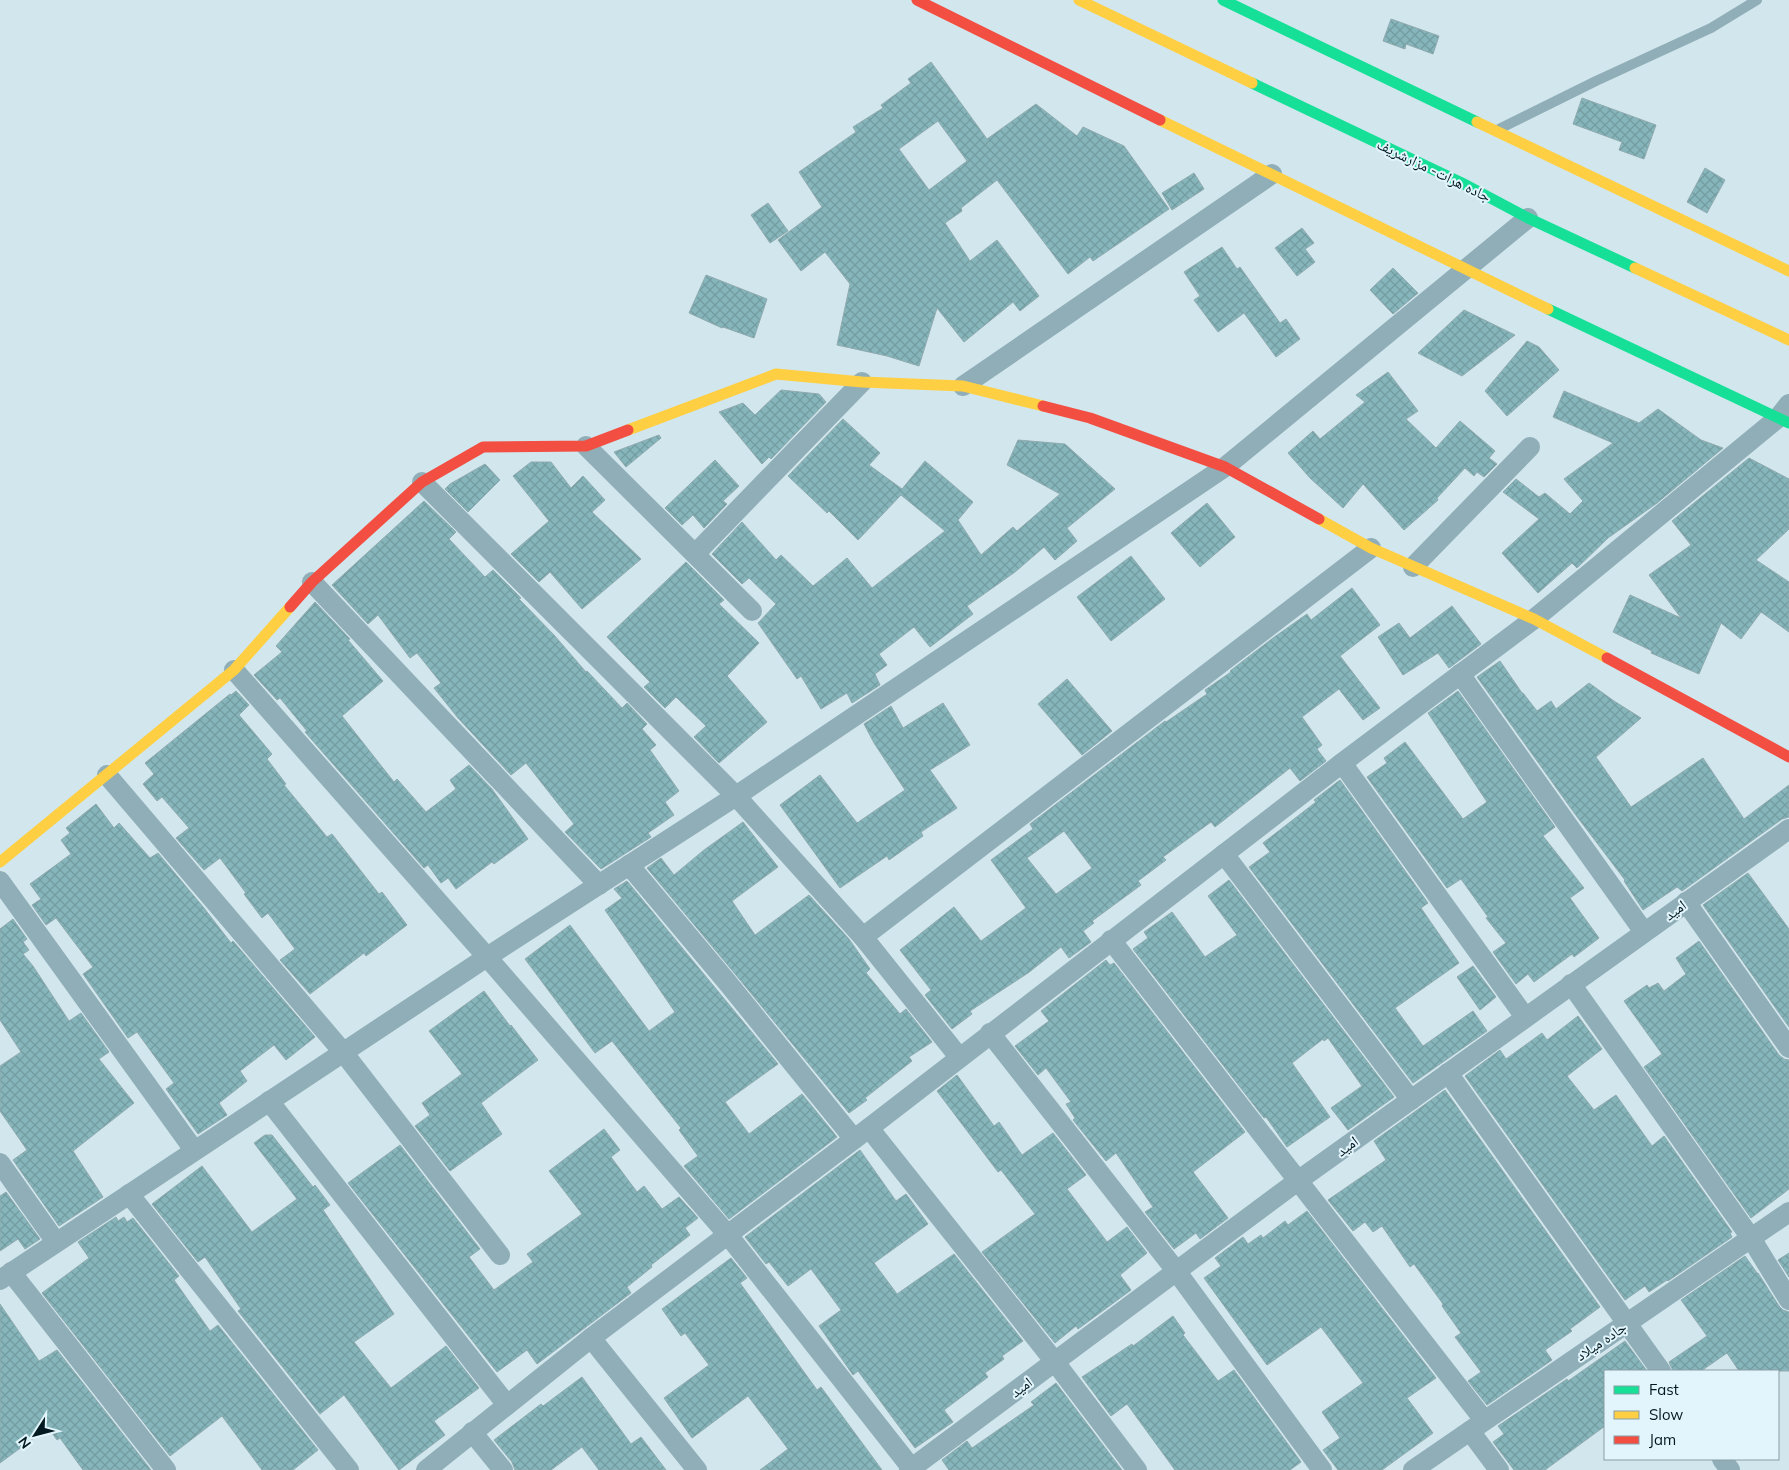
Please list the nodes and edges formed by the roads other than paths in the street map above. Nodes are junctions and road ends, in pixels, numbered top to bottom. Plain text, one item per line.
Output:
1 (916, 0) edge
2 (1079, 0) edge
3 (1223, 0) edge
4 (1757, 0) edge
5 (1496, 131) junction
6 (1272, 174) junction
7 (1528, 218) junction
8 (1466, 270) junction
9 (1789, 271) edge
10 (1789, 340) edge
11 (862, 382) junction
12 (963, 386) junction
13 (1785, 415) edge
14 (586, 446) junction
15 (1530, 447) dead end
16 (1225, 467) junction
17 (422, 482) junction
18 (1371, 548) junction
19 (695, 554) junction
20 (1412, 567) junction
21 (312, 582) junction
22 (752, 611) dead end
23 (1534, 619) junction
24 (234, 670) junction
25 (1460, 674) junction
26 (1789, 757) edge
27 (1342, 763) junction
28 (107, 775) junction
29 (736, 796) junction
30 (1789, 829) edge
31 (1224, 854) junction
32 (0, 862) edge
33 (629, 865) junction
34 (0, 881) edge
35 (599, 885) junction
36 (1686, 902) junction
37 (1644, 932) junction
38 (863, 937) junction
39 (1112, 940) junction
40 (487, 957) junction
41 (1571, 984) junction
42 (1525, 1017) junction
43 (990, 1033) junction
44 (1789, 1048) edge
45 (343, 1052) junction
46 (959, 1057) junction
47 (1448, 1073) junction
48 (1411, 1100) junction
49 (268, 1102) junction
50 (862, 1133) junction
51 (194, 1150) junction
52 (0, 1163) edge
53 (1299, 1180) junction
54 (129, 1194) junction
55 (1789, 1212) edge
56 (728, 1235) junction
57 (1751, 1238) junction
58 (56, 1242) junction
59 (500, 1255) dead end
60 (1177, 1272) junction
61 (6, 1276) edge
62 (1789, 1300) edge
63 (1627, 1323) junction
64 (591, 1338) junction
65 (1056, 1362) junction
66 (1660, 1370) edge
67 (506, 1405) junction
68 (1477, 1425) junction
69 (472, 1432) junction
70 (911, 1469) edge
71 (166, 1470) edge
72 (349, 1470) edge
73 (426, 1470) edge
74 (503, 1470) edge
75 (697, 1470) edge
76 (1137, 1470) edge
77 (1322, 1470) edge
78 (1413, 1470) edge
79 (1499, 1470) edge

1 - 6 main road
2 - 7 main road, جاده هرات- مزارشریف
3 - 5 main road
4 - 5 lane
5 - 9 main road
6 - 8 main road
6 - 12 street
7 - 8 street
7 - 10 main road, جاده هرات- مزارشریف
8 - 13 main road
8 - 16 street
11 - 12 main road
11 - 14 main road
11 - 19 street
12 - 16 main road
13 - 23 street
14 - 17 main road
14 - 19 street
15 - 20 street
16 - 18 main road
16 - 29 street
17 - 21 main road
17 - 29 street
18 - 20 main road
18 - 38 street
19 - 22 street
20 - 23 main road
21 - 24 main road
21 - 35 street
23 - 25 street
23 - 26 main road
24 - 28 main road
24 - 40 street
25 - 27 street
25 - 37 street
27 - 31 street
27 - 42 street
28 - 32 main road
28 - 45 street
29 - 33 street
29 - 38 street
30 - 36 street, امید
31 - 39 street
31 - 48 street
33 - 35 street
33 - 50 street
34 - 51 street
35 - 40 street
36 - 37 street, امید
36 - 44 street
37 - 41 street, امید
38 - 46 street
39 - 43 street
39 - 53 street
40 - 45 street
40 - 56 street
41 - 42 street, امید
41 - 57 street
42 - 47 street, امید
43 - 46 street
43 - 60 street
45 - 49 street
45 - 59 street
46 - 50 street
47 - 48 street, امید
47 - 63 street
48 - 53 street, امید
49 - 51 street
49 - 67 street
50 - 56 street
50 - 65 street
51 - 54 street
52 - 58 street
53 - 60 street, امید
53 - 68 street
54 - 58 street
54 - 72 street
55 - 57 street, جاده میلاد
56 - 64 street
56 - 70 street
57 - 62 street
57 - 63 street, جاده میلاد
58 - 61 street
60 - 65 street, امید
60 - 77 street
61 - 71 street
63 - 66 street
63 - 68 street, جاده میلاد
64 - 67 street
64 - 75 street
65 - 70 street, امید
65 - 76 street
67 - 69 street
68 - 78 street, جاده میلاد
68 - 79 street
69 - 73 street
69 - 74 street

